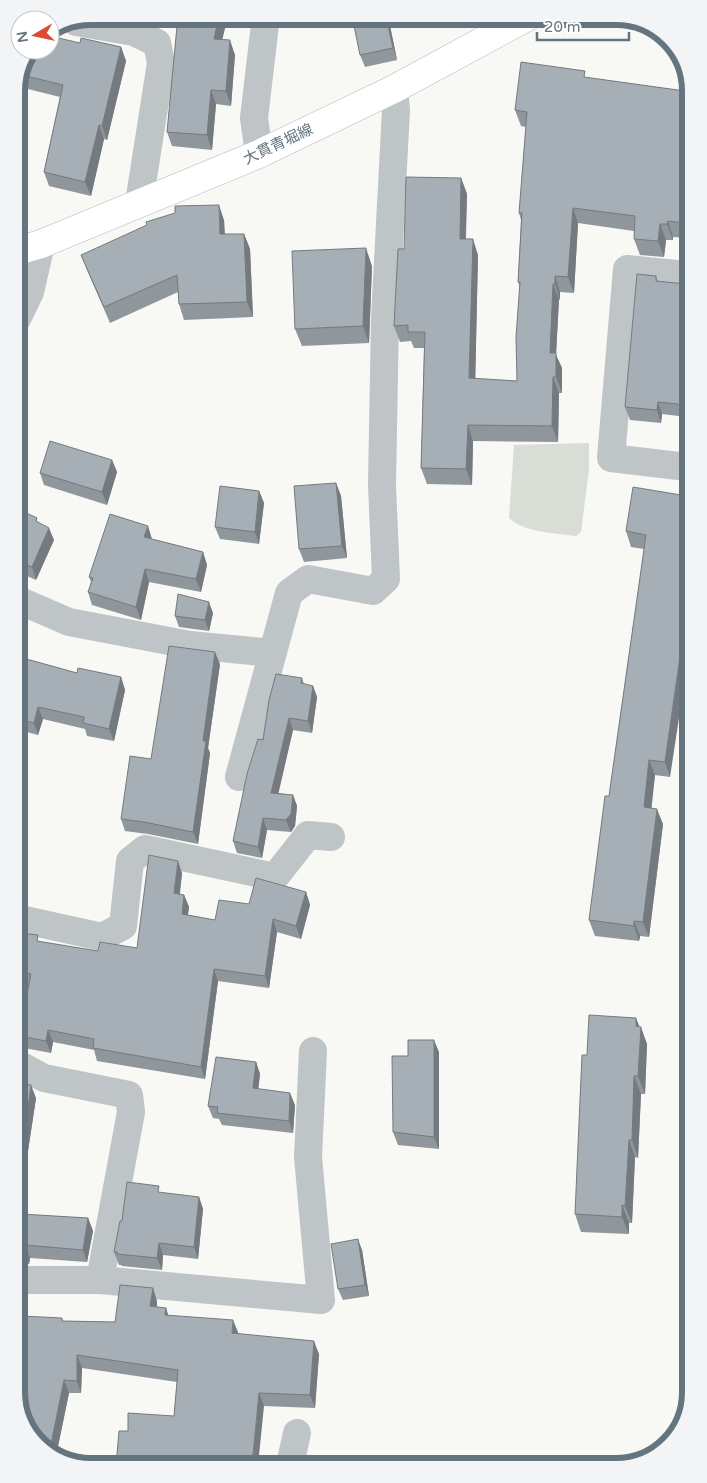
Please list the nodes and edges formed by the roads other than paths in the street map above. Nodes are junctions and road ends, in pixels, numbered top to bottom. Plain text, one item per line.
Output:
1 (93, 25) edge
2 (265, 25) edge
3 (513, 25) edge
4 (394, 90) junction
5 (259, 154) junction
6 (139, 202) junction
7 (29, 248) edge
8 (682, 275) edge
9 (25, 302) edge
10 (682, 467) edge
11 (25, 603) edge
12 (273, 654) junction
13 (240, 777) dead end
14 (331, 837) dead end
15 (25, 920) edge
16 (313, 1051) dead end
17 (25, 1068) edge
18 (25, 1280) edge
19 (100, 1280) junction
20 (297, 1433) dead end
21 (292, 1458) edge

1 - 6 street
2 - 5 street
3 - 4 main road, 大貫青堀線
4 - 5 main road, 大貫青堀線
4 - 12 street
5 - 6 main road, 大貫青堀線
6 - 7 main road, 大貫青堀線
7 - 9 street
8 - 10 street
11 - 12 street
12 - 13 street
14 - 15 street
16 - 19 street
17 - 19 street
18 - 19 street
20 - 21 street

